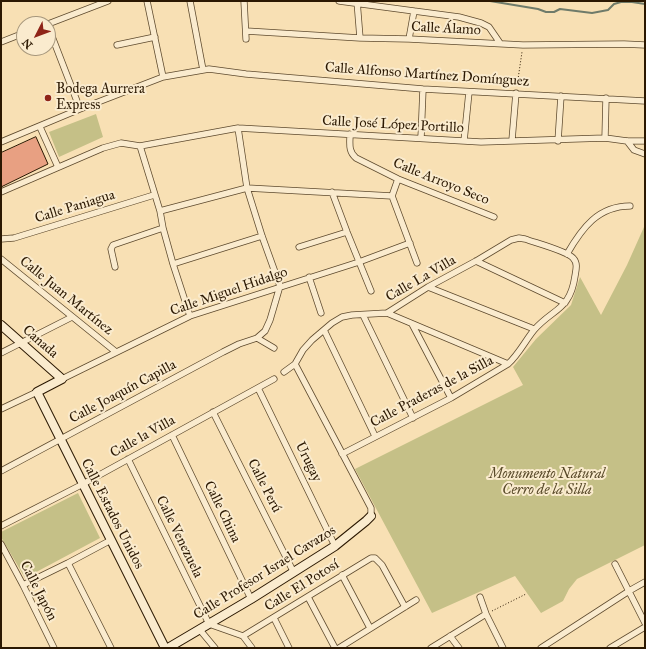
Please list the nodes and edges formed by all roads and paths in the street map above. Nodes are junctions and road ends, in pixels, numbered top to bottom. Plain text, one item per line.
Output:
1 (108, 1) edge
2 (147, 1) edge
3 (190, 1) edge
4 (244, 1) edge
5 (339, 1) edge
6 (357, 2) edge
7 (414, 11) junction
8 (56, 22) edge
9 (246, 31) junction
10 (16, 36) edge
11 (155, 37) junction
12 (360, 38) junction
13 (246, 39) dead end
14 (409, 39) junction
15 (1, 42) edge
16 (500, 43) junction
17 (117, 45) dead end
18 (523, 45) junction
19 (645, 45) edge
20 (56, 46) edge
21 (206, 69) junction
22 (164, 77) junction
23 (423, 89) junction
24 (469, 92) junction
25 (516, 93) junction
26 (561, 96) junction
27 (606, 98) junction
28 (645, 101) edge
29 (80, 109) junction
30 (40, 127) junction
31 (238, 128) junction
32 (350, 134) junction
33 (421, 138) junction
34 (605, 138) junction
35 (512, 140) junction
36 (558, 140) junction
37 (464, 141) junction
38 (627, 141) junction
39 (645, 141) edge
40 (1, 142) edge
41 (140, 146) junction
42 (645, 154) edge
43 (58, 167) junction
44 (398, 179) junction
45 (248, 188) junction
46 (1, 192) edge
47 (332, 192) junction
48 (154, 195) junction
49 (392, 196) junction
50 (630, 206) dead end
51 (160, 211) junction
52 (494, 217) dead end
53 (163, 228) junction
54 (347, 232) junction
55 (262, 236) junction
56 (1, 239) edge
57 (410, 243) junction
58 (299, 247) dead end
59 (567, 254) junction
60 (1, 259) edge
61 (476, 261) junction
62 (359, 262) junction
63 (417, 262) dead end
64 (173, 264) junction
65 (115, 267) dead end
66 (309, 278) junction
67 (280, 286) junction
68 (428, 287) junction
69 (371, 291) dead end
70 (566, 303) junction
71 (321, 313) dead end
72 (387, 313) junction
73 (363, 315) junction
74 (190, 316) junction
75 (72, 317) junction
76 (412, 324) junction
77 (1, 325) edge
78 (324, 330) junction
79 (534, 330) junction
80 (257, 338) junction
81 (22, 343) junction
82 (274, 348) dead end
83 (116, 352) junction
84 (1, 353) edge
85 (295, 364) junction
86 (508, 364) junction
87 (284, 372) dead end
88 (62, 379) junction
89 (274, 379) dead end
90 (258, 388) junction
91 (37, 392) junction
92 (451, 398) junction
93 (1, 409) edge
94 (213, 412) junction
95 (413, 418) junction
96 (172, 435) junction
97 (375, 436) junction
98 (60, 440) junction
99 (342, 454) junction
100 (128, 459) junction
101 (1, 471) edge
102 (83, 484) junction
103 (371, 516) joint
104 (1, 526) edge
105 (111, 540) junction
106 (1, 544) edge
107 (335, 546) junction
108 (68, 563) junction
109 (615, 564) dead end
110 (293, 571) junction
111 (342, 575) junction
112 (645, 582) edge
113 (23, 585) junction
114 (629, 591) junction
115 (526, 594) dead end
116 (308, 597) junction
117 (480, 597) dead end
118 (251, 599) junction
119 (416, 600) dead end
120 (405, 607) junction
121 (486, 614) junction
122 (274, 618) junction
123 (645, 623) edge
124 (209, 624) junction
125 (645, 627) edge
126 (370, 628) junction
127 (200, 630) junction
128 (243, 636) junction
129 (450, 636) junction
130 (54, 648) edge
131 (112, 648) edge
132 (165, 648) edge
133 (168, 648) edge
134 (215, 648) edge
135 (252, 648) edge
136 (289, 648) edge
137 (335, 648) edge
138 (339, 648) edge
139 (431, 648) edge
140 (459, 648) edge
141 (503, 648) edge
142 (541, 648) edge
143 (610, 648) edge

1 - 8 street
2 - 11 street
3 - 21 street
4 - 9 street
5 - 6 street
6 - 7 street
6 - 12 street
7 - 14 street
7 - 16 street
9 - 12 street, Calle Álamo
9 - 13 street
10 - 15 street
11 - 17 street
11 - 22 street
12 - 14 street, Calle Álamo
14 - 16 street, Calle Álamo
16 - 18 street, Calle Álamo
18 - 19 street, Calle Álamo
18 - 25 path
20 - 29 street
21 - 22 street, Calle Alfonso Martínez Domínguez
21 - 23 street, Calle Alfonso Martínez Domínguez
22 - 29 street, Calle Alfonso Martínez Domínguez
23 - 24 street, Calle Alfonso Martínez Domínguez
23 - 33 street
24 - 25 street, Calle Alfonso Martínez Domínguez
24 - 37 street
25 - 26 street, Calle Alfonso Martínez Domínguez
25 - 35 street
26 - 27 street, Calle Alfonso Martínez Domínguez
26 - 36 street
27 - 28 street, Calle Alfonso Martínez Domínguez
27 - 34 street
29 - 30 street, Calle Alfonso Martínez Domínguez
30 - 40 street, Calle Alfonso Martínez Domínguez
30 - 43 street
31 - 32 street, Calle José López Portillo
31 - 41 street, Calle José López Portillo
31 - 45 street
32 - 33 street, Calle José López Portillo
32 - 44 street, Calle Arroyo Seco
33 - 37 street, Calle José López Portillo
34 - 36 street, Calle José López Portillo
34 - 38 street, Calle José López Portillo
35 - 36 street, Calle José López Portillo
35 - 37 street, Calle José López Portillo
38 - 39 street, Calle José López Portillo
38 - 42 street
41 - 43 street, Calle José López Portillo
41 - 48 street
43 - 46 street, Calle José López Portillo
44 - 49 street
44 - 52 street, Calle Arroyo Seco
45 - 47 street
45 - 51 street
45 - 55 street
47 - 49 street
47 - 54 street
48 - 51 street
48 - 56 street, Calle Paniagua
49 - 57 street
50 - 59 street
51 - 53 street
53 - 64 street
53 - 65 street
54 - 58 street
54 - 62 street
55 - 64 street
55 - 67 street
57 - 62 street, Calle Miguel Hidalgo
57 - 63 street
59 - 61 street, Calle La Villa
59 - 70 street, Calle Praderas de la Silla
60 - 75 street, Calle Juan Martínez
61 - 68 street, Calle La Villa
61 - 70 street
62 - 66 street, Calle Miguel Hidalgo
62 - 69 street
64 - 74 street
66 - 67 street, Calle Miguel Hidalgo
66 - 71 street
67 - 74 street, Calle Miguel Hidalgo
67 - 80 street
68 - 72 street, Calle La Villa
68 - 79 street
70 - 79 street, Calle Praderas de la Silla
72 - 73 street, Calle La Villa
72 - 76 street
73 - 78 street, Calle La Villa
73 - 95 street
74 - 83 street, Calle Miguel Hidalgo
75 - 81 street
75 - 83 street, Calle Juan Martínez
76 - 86 street
76 - 92 street
77 - 81 street, Canada
78 - 85 street, Calle La Villa
78 - 97 street
79 - 86 street, Calle Praderas de la Silla
80 - 82 street
80 - 98 street, Calle Joaquín Capilla
81 - 84 street
81 - 88 street, Canada
83 - 88 street, Calle Miguel Hidalgo
85 - 87 street, Calle La Villa
85 - 99 street
86 - 92 street, Calle Praderas de la Silla
88 - 91 street
89 - 90 street, Calle la Villa
90 - 94 street, Calle la Villa
90 - 107 street, Urugay
91 - 93 street
91 - 98 street, Calle Estados Unidos
92 - 95 street, Calle Praderas de la Silla
94 - 96 street, Calle la Villa
94 - 110 street, Calle Perú
95 - 97 street, Calle Praderas de la Silla
96 - 100 street, Calle la Villa
96 - 118 street, Calle China
97 - 99 street, Calle Praderas de la Silla
98 - 101 street, Calle Joaquín Capilla
98 - 102 street, Calle Estados Unidos
99 - 103 street
100 - 102 street, Calle la Villa
100 - 124 street, Calle Venezuela
102 - 104 street, Calle la Villa
102 - 105 street, Calle Estados Unidos
103 - 107 street, Calle Profesor Israel Cavazos
105 - 108 street
105 - 132 street, Calle Estados Unidos
106 - 113 street, Calle Japón
107 - 110 street, Calle Profesor Israel Cavazos
108 - 113 street
108 - 131 street
109 - 114 street
110 - 118 street, Calle Profesor Israel Cavazos
111 - 116 street, Calle El Potosí
111 - 120 street, Calle El Potosí
111 - 126 street
112 - 114 street
113 - 130 street, Calle Japón
114 - 123 street
114 - 142 street
115 - 121 path
116 - 122 street, Calle El Potosí
116 - 137 street
117 - 121 street
118 - 124 street, Calle Profesor Israel Cavazos
119 - 120 street
120 - 126 street
121 - 129 street
121 - 141 street
122 - 128 street, Calle El Potosí
122 - 136 street
124 - 127 street, Calle Profesor Israel Cavazos
124 - 128 street
125 - 143 street
126 - 138 street
127 - 133 street, Calle Profesor Israel Cavazos
127 - 134 street
128 - 135 street
129 - 139 street
129 - 140 street

